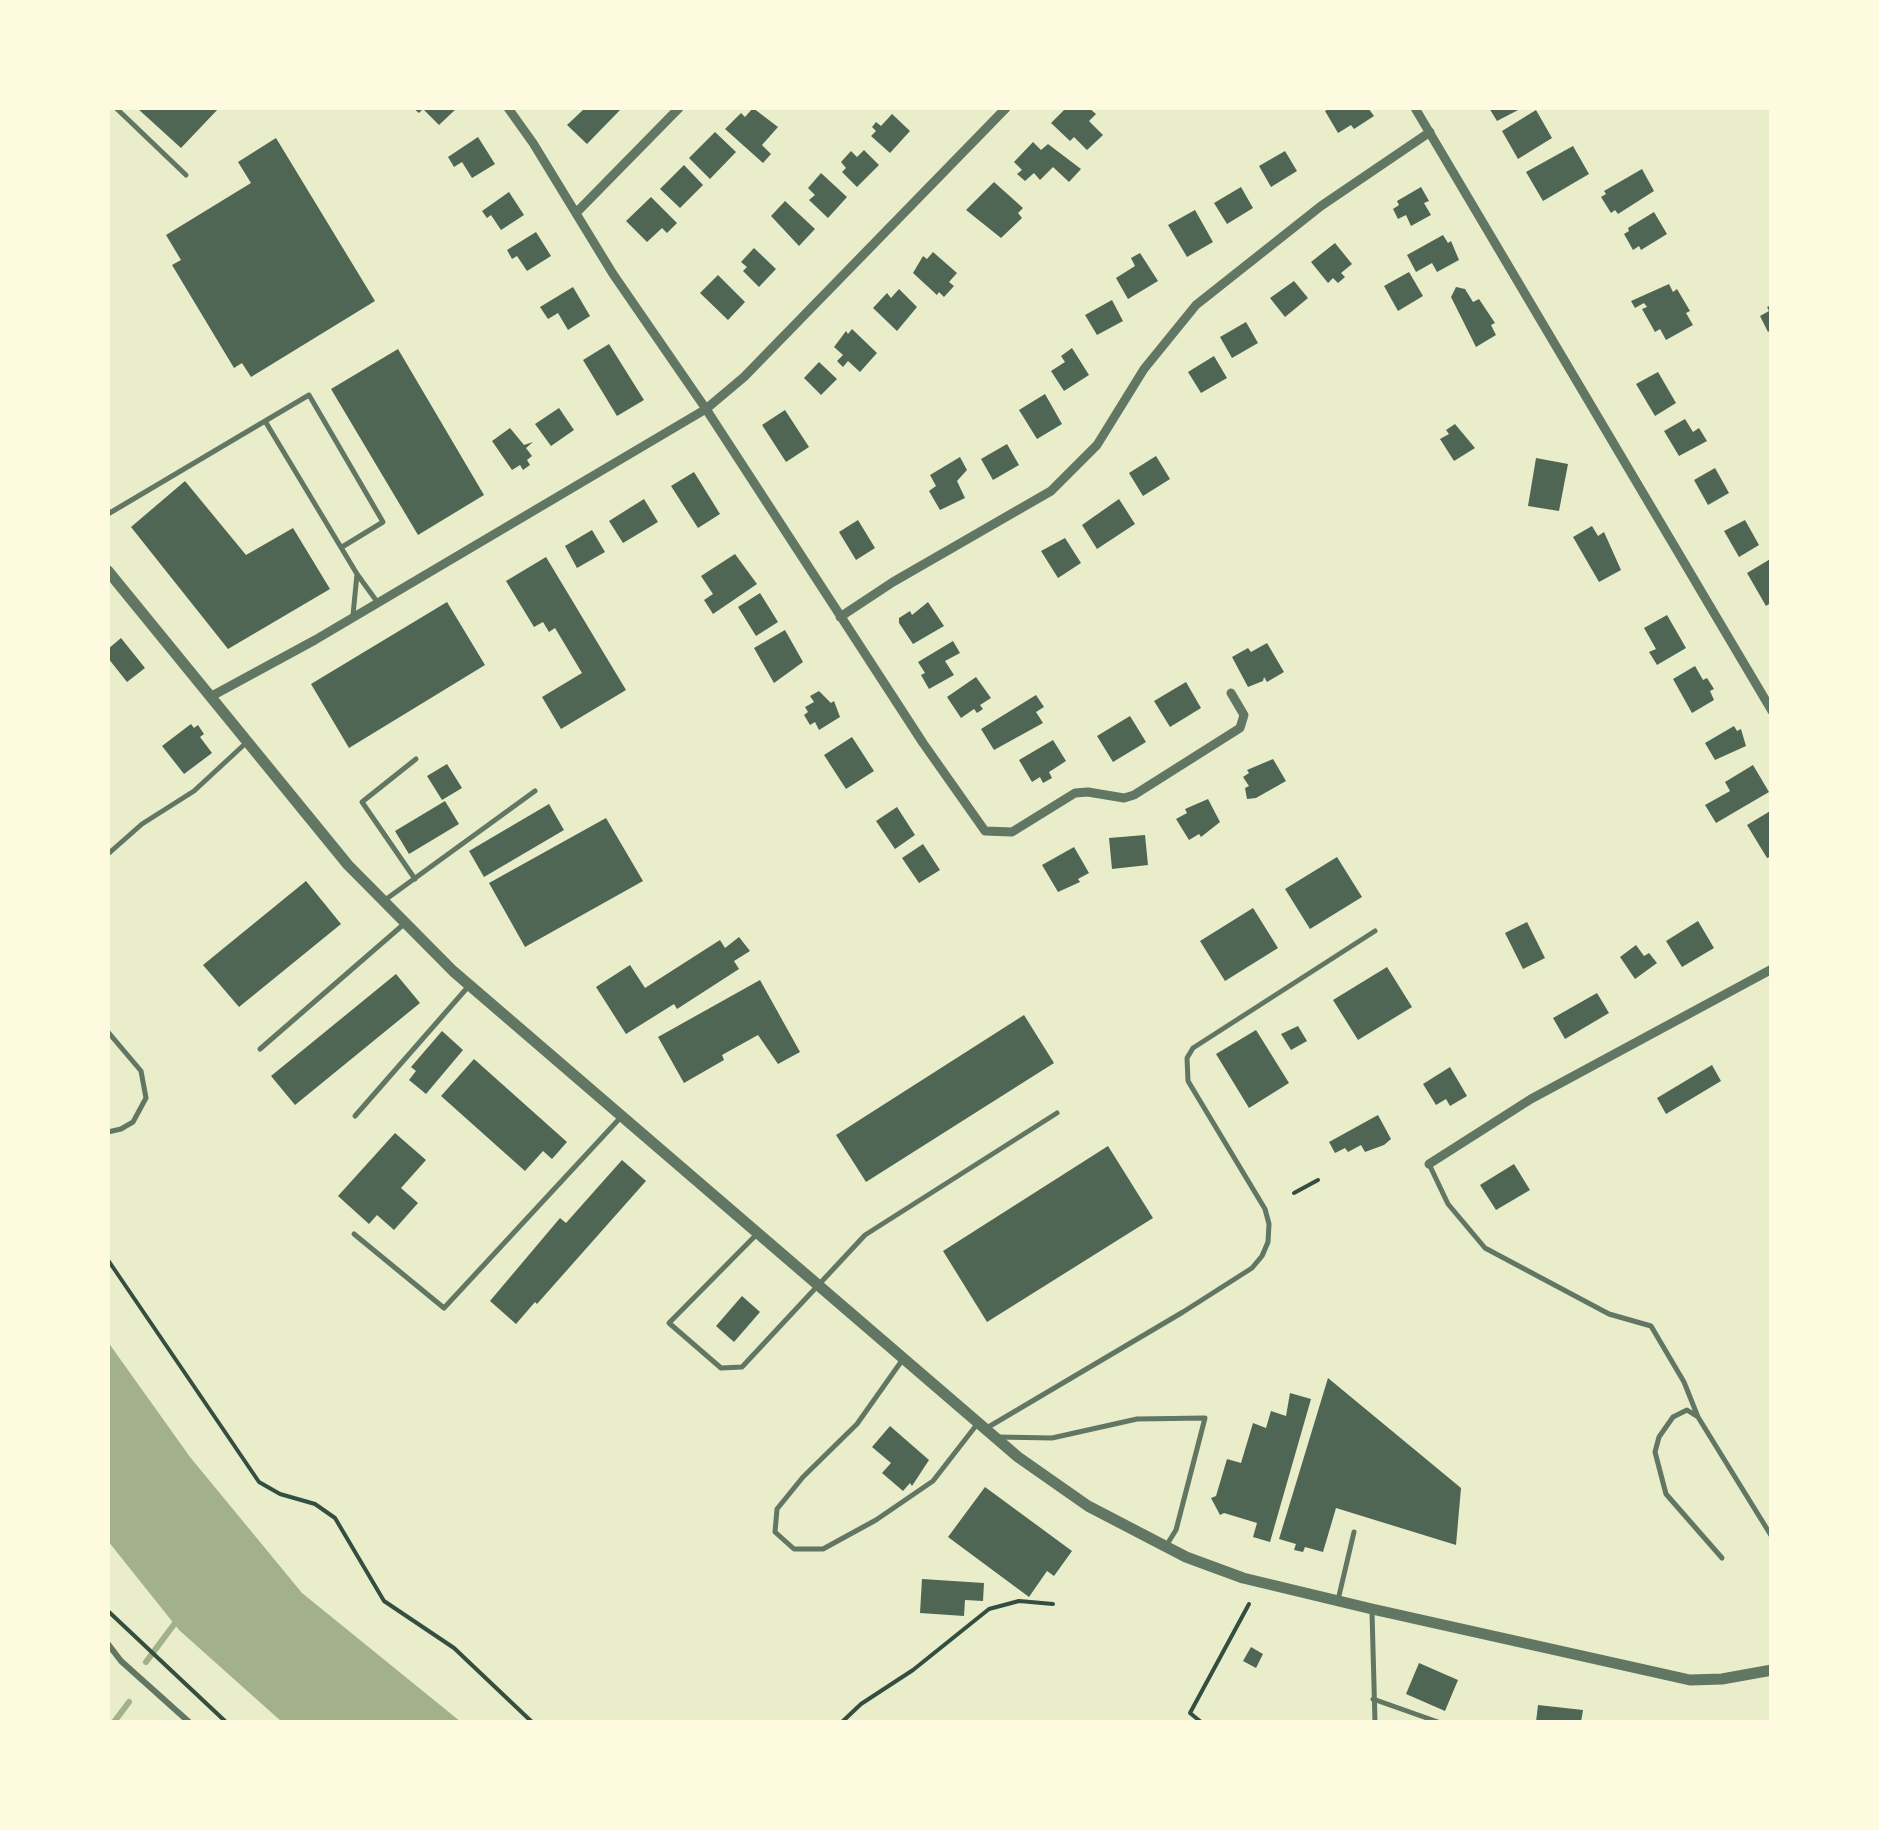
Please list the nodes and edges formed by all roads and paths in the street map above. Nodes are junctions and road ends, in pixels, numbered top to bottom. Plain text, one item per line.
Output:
1 (116, 108) edge
2 (508, 108) edge
3 (679, 108) edge
4 (1006, 108) edge
5 (1414, 108) edge
6 (1430, 132) junction
7 (186, 175) dead end
8 (576, 213) junction
9 (706, 409) junction
10 (265, 420) junction
11 (108, 514) edge
12 (342, 547) junction
13 (108, 572) edge
14 (357, 574) junction
15 (378, 603) junction
16 (353, 617) junction
17 (840, 617) junction
18 (1231, 693) dead end
19 (210, 697) junction
20 (1772, 711) edge
21 (247, 742) junction
22 (416, 759) dead end
23 (535, 791) dead end
24 (108, 854) edge
25 (415, 879) junction
26 (383, 902) junction
27 (404, 924) junction
28 (1375, 931) dead end
29 (1772, 970) edge
30 (469, 985) junction
31 (108, 1032) edge
32 (260, 1049) dead end
33 (1058, 1113) dead end
34 (355, 1116) dead end
35 (621, 1117) junction
36 (108, 1132) edge
37 (1429, 1164) joint
38 (1318, 1180) dead end
39 (1294, 1193) dead end
40 (354, 1234) dead end
41 (757, 1235) junction
42 (108, 1260) edge
43 (815, 1285) junction
44 (902, 1359) junction
45 (1698, 1417) junction
46 (986, 1430) junction
47 (1354, 1532) dead end
48 (1772, 1537) edge
49 (1165, 1547) junction
50 (1722, 1558) dead end
51 (1338, 1600) junction
52 (1053, 1604) dead end
53 (1249, 1604) dead end
54 (1372, 1610) junction
55 (108, 1611) edge
56 (108, 1644) edge
57 (1772, 1670) edge
58 (1374, 1699) junction
59 (189, 1722) edge
60 (226, 1722) edge
61 (532, 1722) edge
62 (842, 1722) edge
63 (1200, 1722) edge
64 (1375, 1722) edge
65 (1438, 1722) edge

1 - 7 lane
2 - 8 street
3 - 8 street
4 - 9 street
5 - 6 street
6 - 17 street
6 - 20 street
8 - 9 street
9 - 15 street
9 - 17 street
10 - 11 lane
10 - 12 lane
10 - 12 lane
12 - 14 lane
13 - 19 street
14 - 15 lane
14 - 16 lane
15 - 16 street
16 - 19 street
17 - 18 street
19 - 21 street
21 - 24 lane
21 - 26 street
22 - 25 lane
23 - 25 lane
25 - 26 lane
26 - 27 street
27 - 30 street
27 - 32 lane
28 - 46 lane
29 - 37 street
30 - 34 lane
30 - 35 street
31 - 36 lane
33 - 43 lane
35 - 40 lane
35 - 41 street
37 - 45 lane
38 - 39 path
41 - 43 street
41 - 43 lane
42 - 61 path
43 - 44 street
44 - 46 street
44 - 46 lane
45 - 48 lane
45 - 50 lane
46 - 49 street
46 - 49 lane
47 - 51 lane
49 - 51 street
51 - 54 street
52 - 62 path
53 - 63 path
54 - 57 street
54 - 58 lane
55 - 60 path
56 - 59 street
58 - 64 lane
58 - 65 lane

